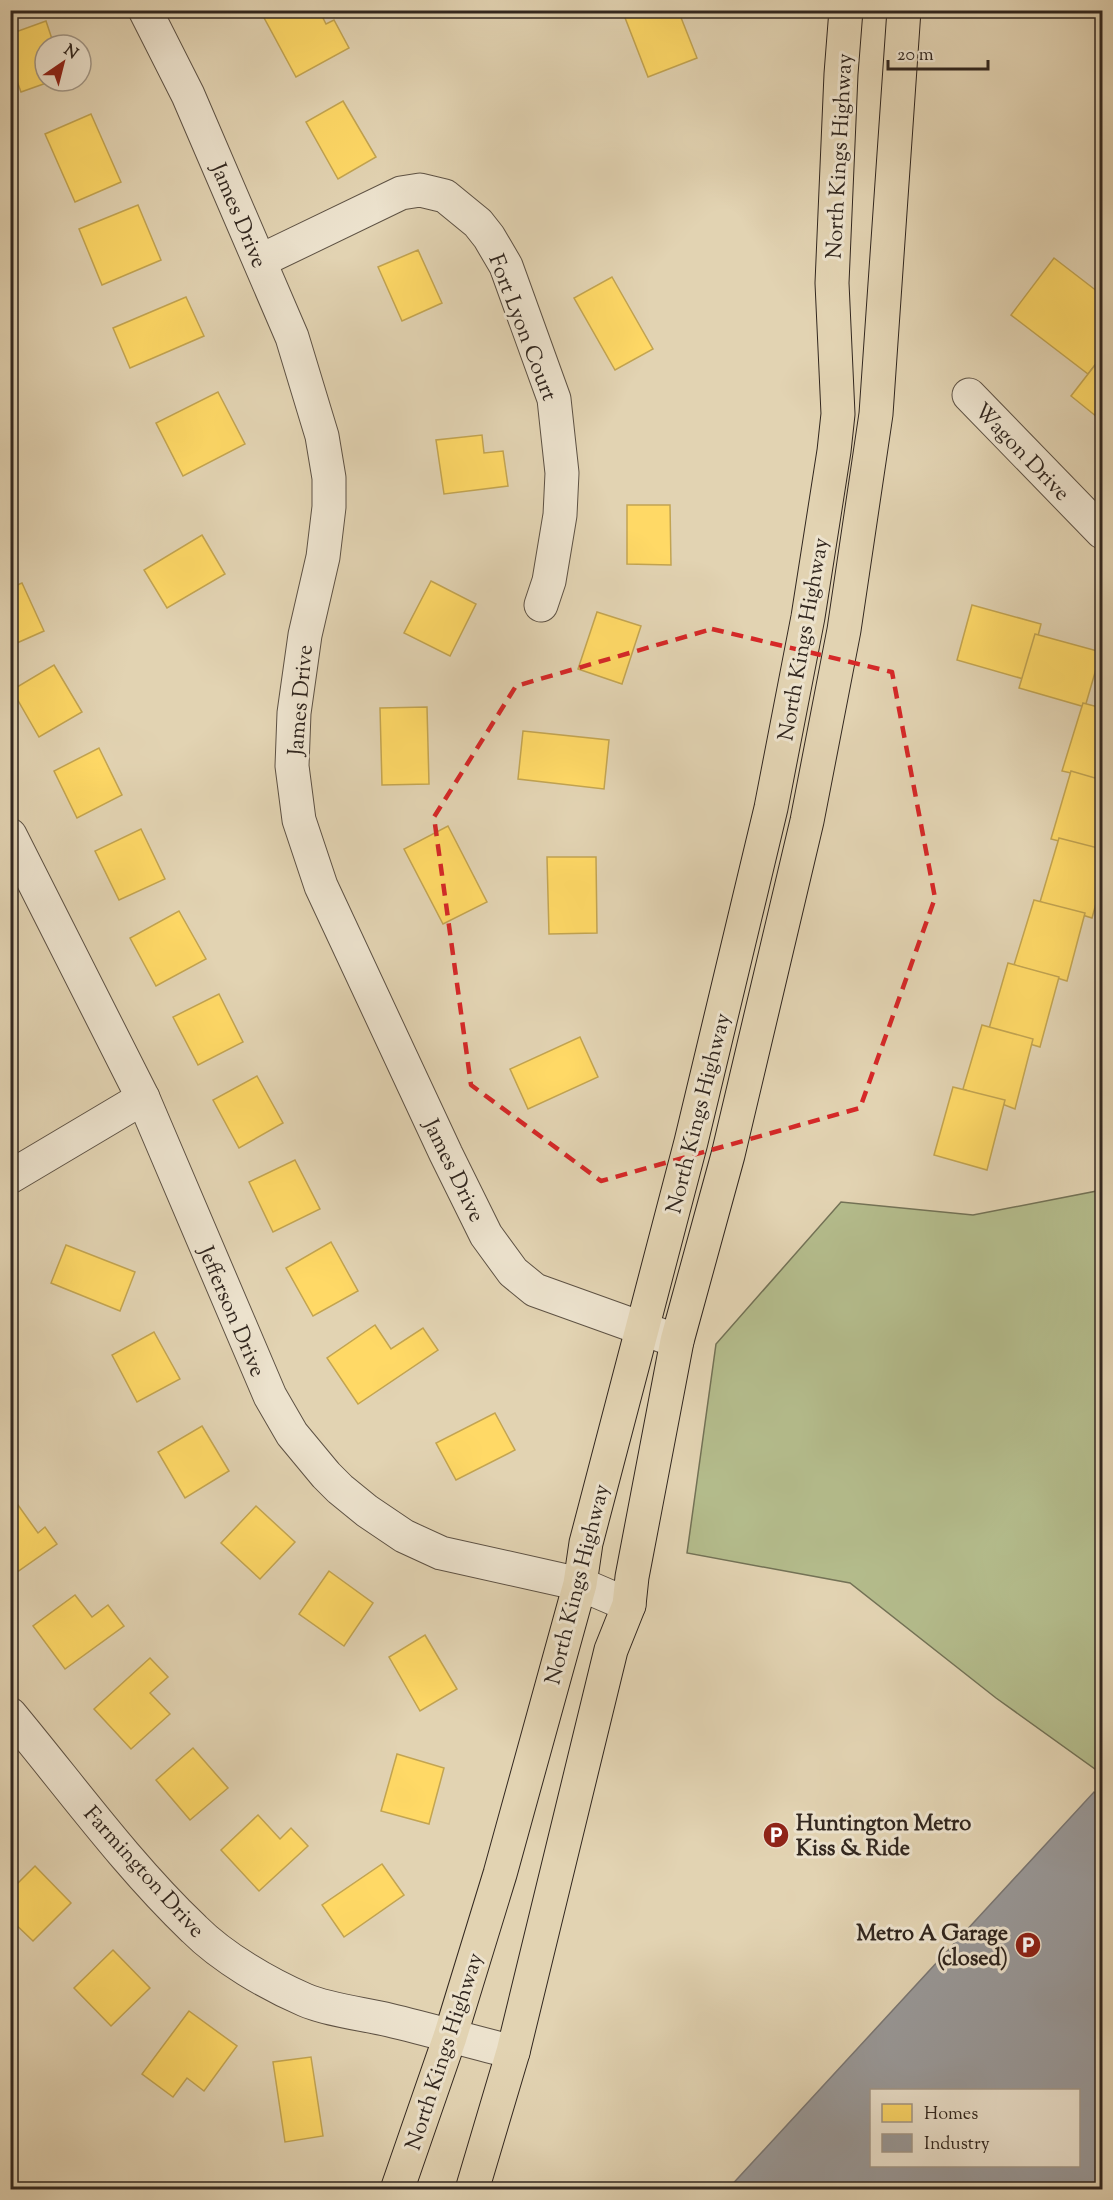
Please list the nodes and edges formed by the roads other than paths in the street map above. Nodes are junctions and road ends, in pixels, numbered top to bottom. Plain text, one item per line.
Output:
1 (145, 10) edge
2 (846, 10) edge
3 (904, 10) edge
4 (260, 261) junction
5 (969, 395) dead end
6 (1102, 532) edge
7 (541, 605) dead end
8 (10, 835) edge
9 (142, 1098) junction
10 (10, 1177) edge
11 (642, 1328) junction
12 (678, 1341) junction
13 (580, 1584) junction
14 (629, 1605) junction
15 (10, 1714) edge
16 (450, 2037) junction
17 (513, 2052) junction
18 (397, 2190) edge
19 (472, 2190) edge

1 - 4 street, James Drive
2 - 11 main road, North Kings Highway
3 - 12 main road, North Kings Highway
4 - 7 street, Fort Lyon Court
4 - 11 street, James Drive
5 - 6 street, Wagon Drive
8 - 9 street, Jefferson Drive
9 - 10 street
9 - 13 street, Jefferson Drive
11 - 12 street, James Drive
11 - 13 main road, North Kings Highway
12 - 14 main road, North Kings Highway
13 - 14 street, Jefferson Drive
13 - 16 main road, North Kings Highway
14 - 17 main road, North Kings Highway
15 - 16 street, Farmington Drive
16 - 17 street, Farmington Drive
16 - 18 main road, North Kings Highway
17 - 19 main road, North Kings Highway

